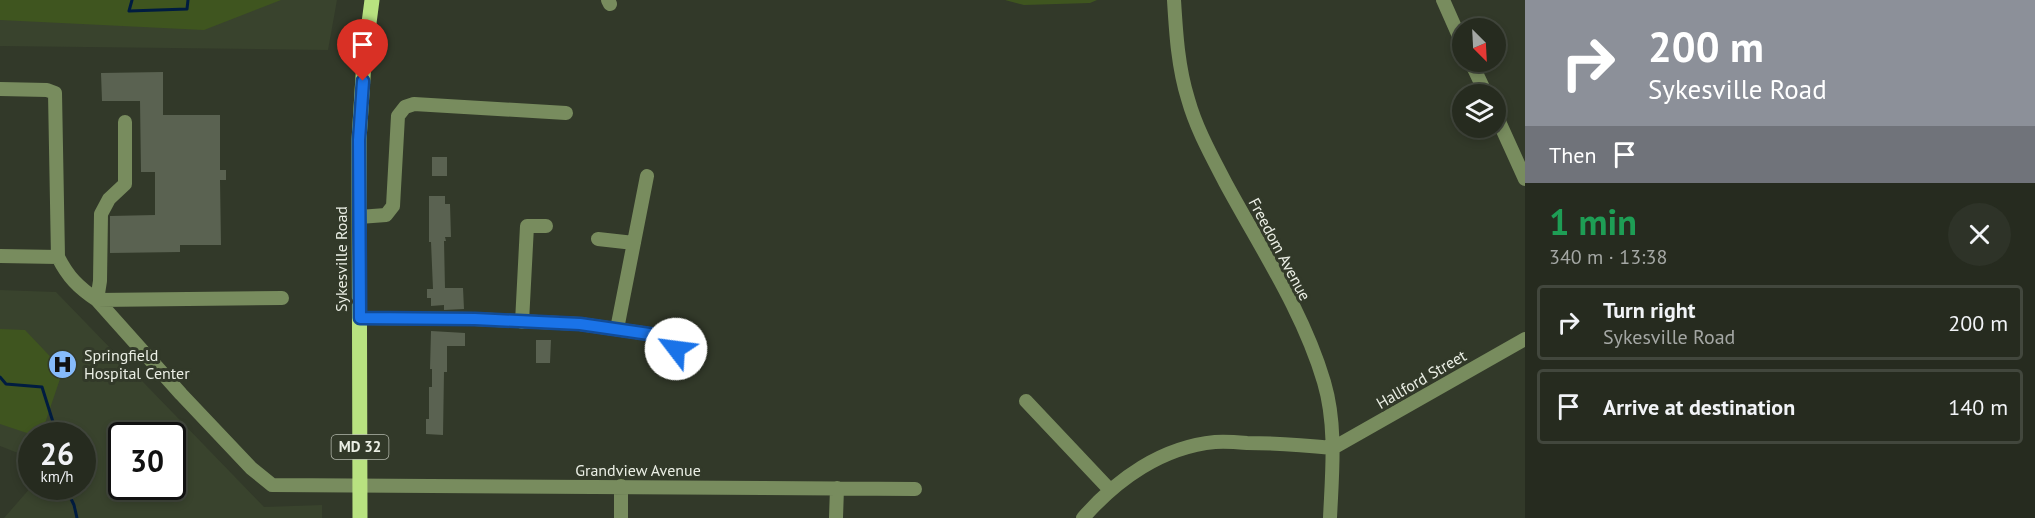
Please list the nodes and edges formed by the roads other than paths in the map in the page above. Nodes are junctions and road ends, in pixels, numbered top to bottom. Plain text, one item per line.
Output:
1 (372, 0) edge
2 (1174, 0) edge
3 (1443, 0) edge
4 (1452, 20) edge
5 (0, 89) edge
6 (566, 112) dead end
7 (125, 122) dead end
8 (1506, 137) edge
9 (647, 176) dead end
10 (1525, 179) edge
11 (359, 217) junction
12 (546, 226) dead end
13 (598, 239) dead end
14 (634, 243) junction
15 (0, 256) edge
16 (58, 257) junction
17 (282, 298) dead end
18 (97, 300) junction
19 (360, 318) junction
20 (522, 321) junction
21 (617, 329) junction
22 (1525, 339) edge
23 (676, 349) dead end
24 (1026, 401) dead end
25 (1334, 448) junction
26 (360, 485) junction
27 (621, 486) junction
28 (837, 488) junction
29 (915, 489) dead end
30 (1110, 490) junction
31 (360, 518) edge
32 (621, 518) edge
33 (836, 518) edge
34 (1083, 518) edge
35 (1330, 518) edge

1 - 11 main road, Sykesville Road / MD 32
2 - 25 street, Freedom Avenue
3 - 4 street
5 - 16 street
6 - 11 street
7 - 18 street
8 - 10 street
9 - 14 street
11 - 19 main road, Sykesville Road / MD 32
12 - 20 street
13 - 14 street
14 - 21 street
15 - 16 street
16 - 18 street, Grandview Avenue
17 - 18 street
18 - 26 street, Grandview Avenue
19 - 20 street
19 - 26 main road, Sykesville Road / MD 32
20 - 21 street
21 - 23 street
22 - 25 street, Hallford Street
24 - 30 street
25 - 30 street
25 - 35 street, Freedom Avenue
26 - 27 street, Grandview Avenue
26 - 31 main road, Sykesville Road / MD 32
27 - 28 street, Grandview Avenue
27 - 32 street
28 - 29 street, Grandview Avenue
28 - 33 street
30 - 34 street

